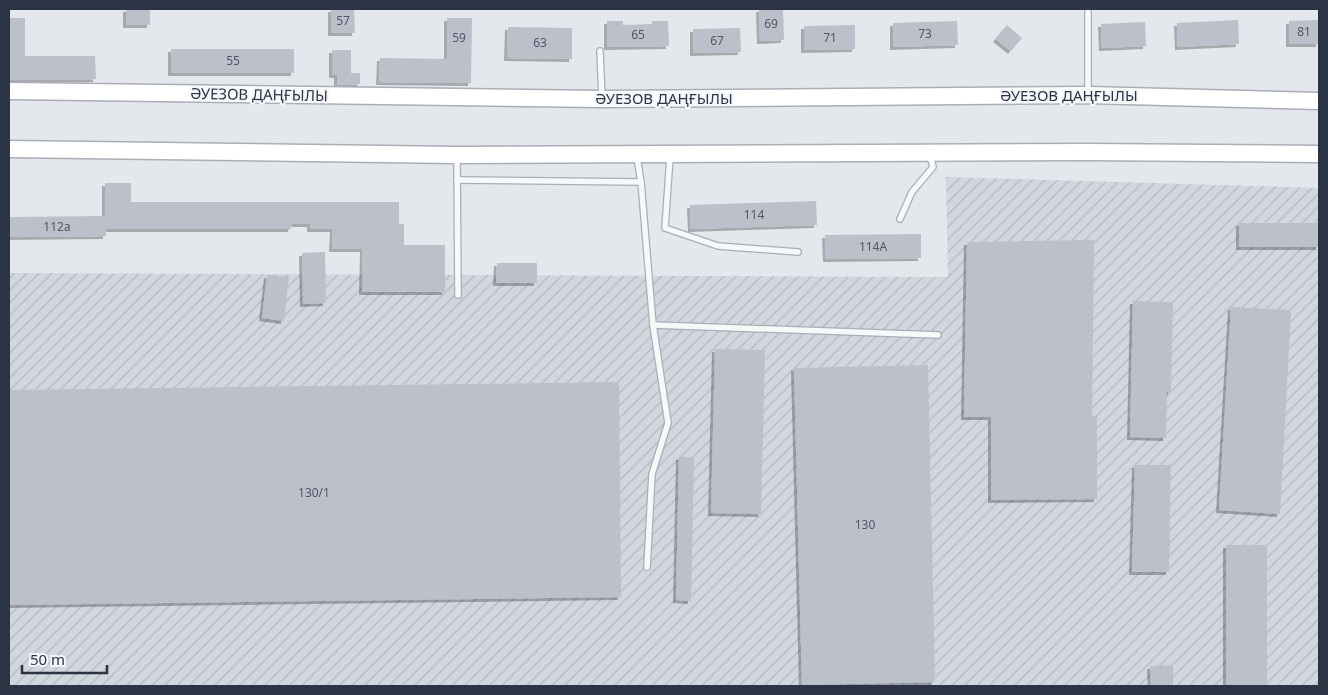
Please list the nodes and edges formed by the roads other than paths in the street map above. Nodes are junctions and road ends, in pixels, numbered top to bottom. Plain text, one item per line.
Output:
1 (1088, 9) edge
2 (600, 51) dead end
3 (9, 91) edge
4 (1088, 95) junction
5 (602, 99) junction
6 (1319, 101) edge
7 (9, 149) edge
8 (930, 153) junction
9 (1319, 154) edge
10 (457, 155) junction
11 (636, 155) junction
12 (670, 155) junction
13 (457, 180) junction
14 (641, 182) junction
15 (900, 219) dead end
16 (798, 252) dead end
17 (458, 295) dead end
18 (653, 325) junction
19 (938, 335) dead end
20 (647, 567) dead end

1 - 4 lane
2 - 5 lane
3 - 5 main road, ӘУЕЗОВ ДАҢҒЫЛЫ
4 - 5 main road, ӘУЕЗОВ ДАҢҒЫЛЫ
4 - 6 main road, ӘУЕЗОВ ДАҢҒЫЛЫ
7 - 10 main road
8 - 9 main road
8 - 12 main road
8 - 15 lane
10 - 11 main road
10 - 13 lane
11 - 12 main road
11 - 14 lane
12 - 16 lane
13 - 14 lane
13 - 17 lane
14 - 18 lane
18 - 19 lane
18 - 20 lane

